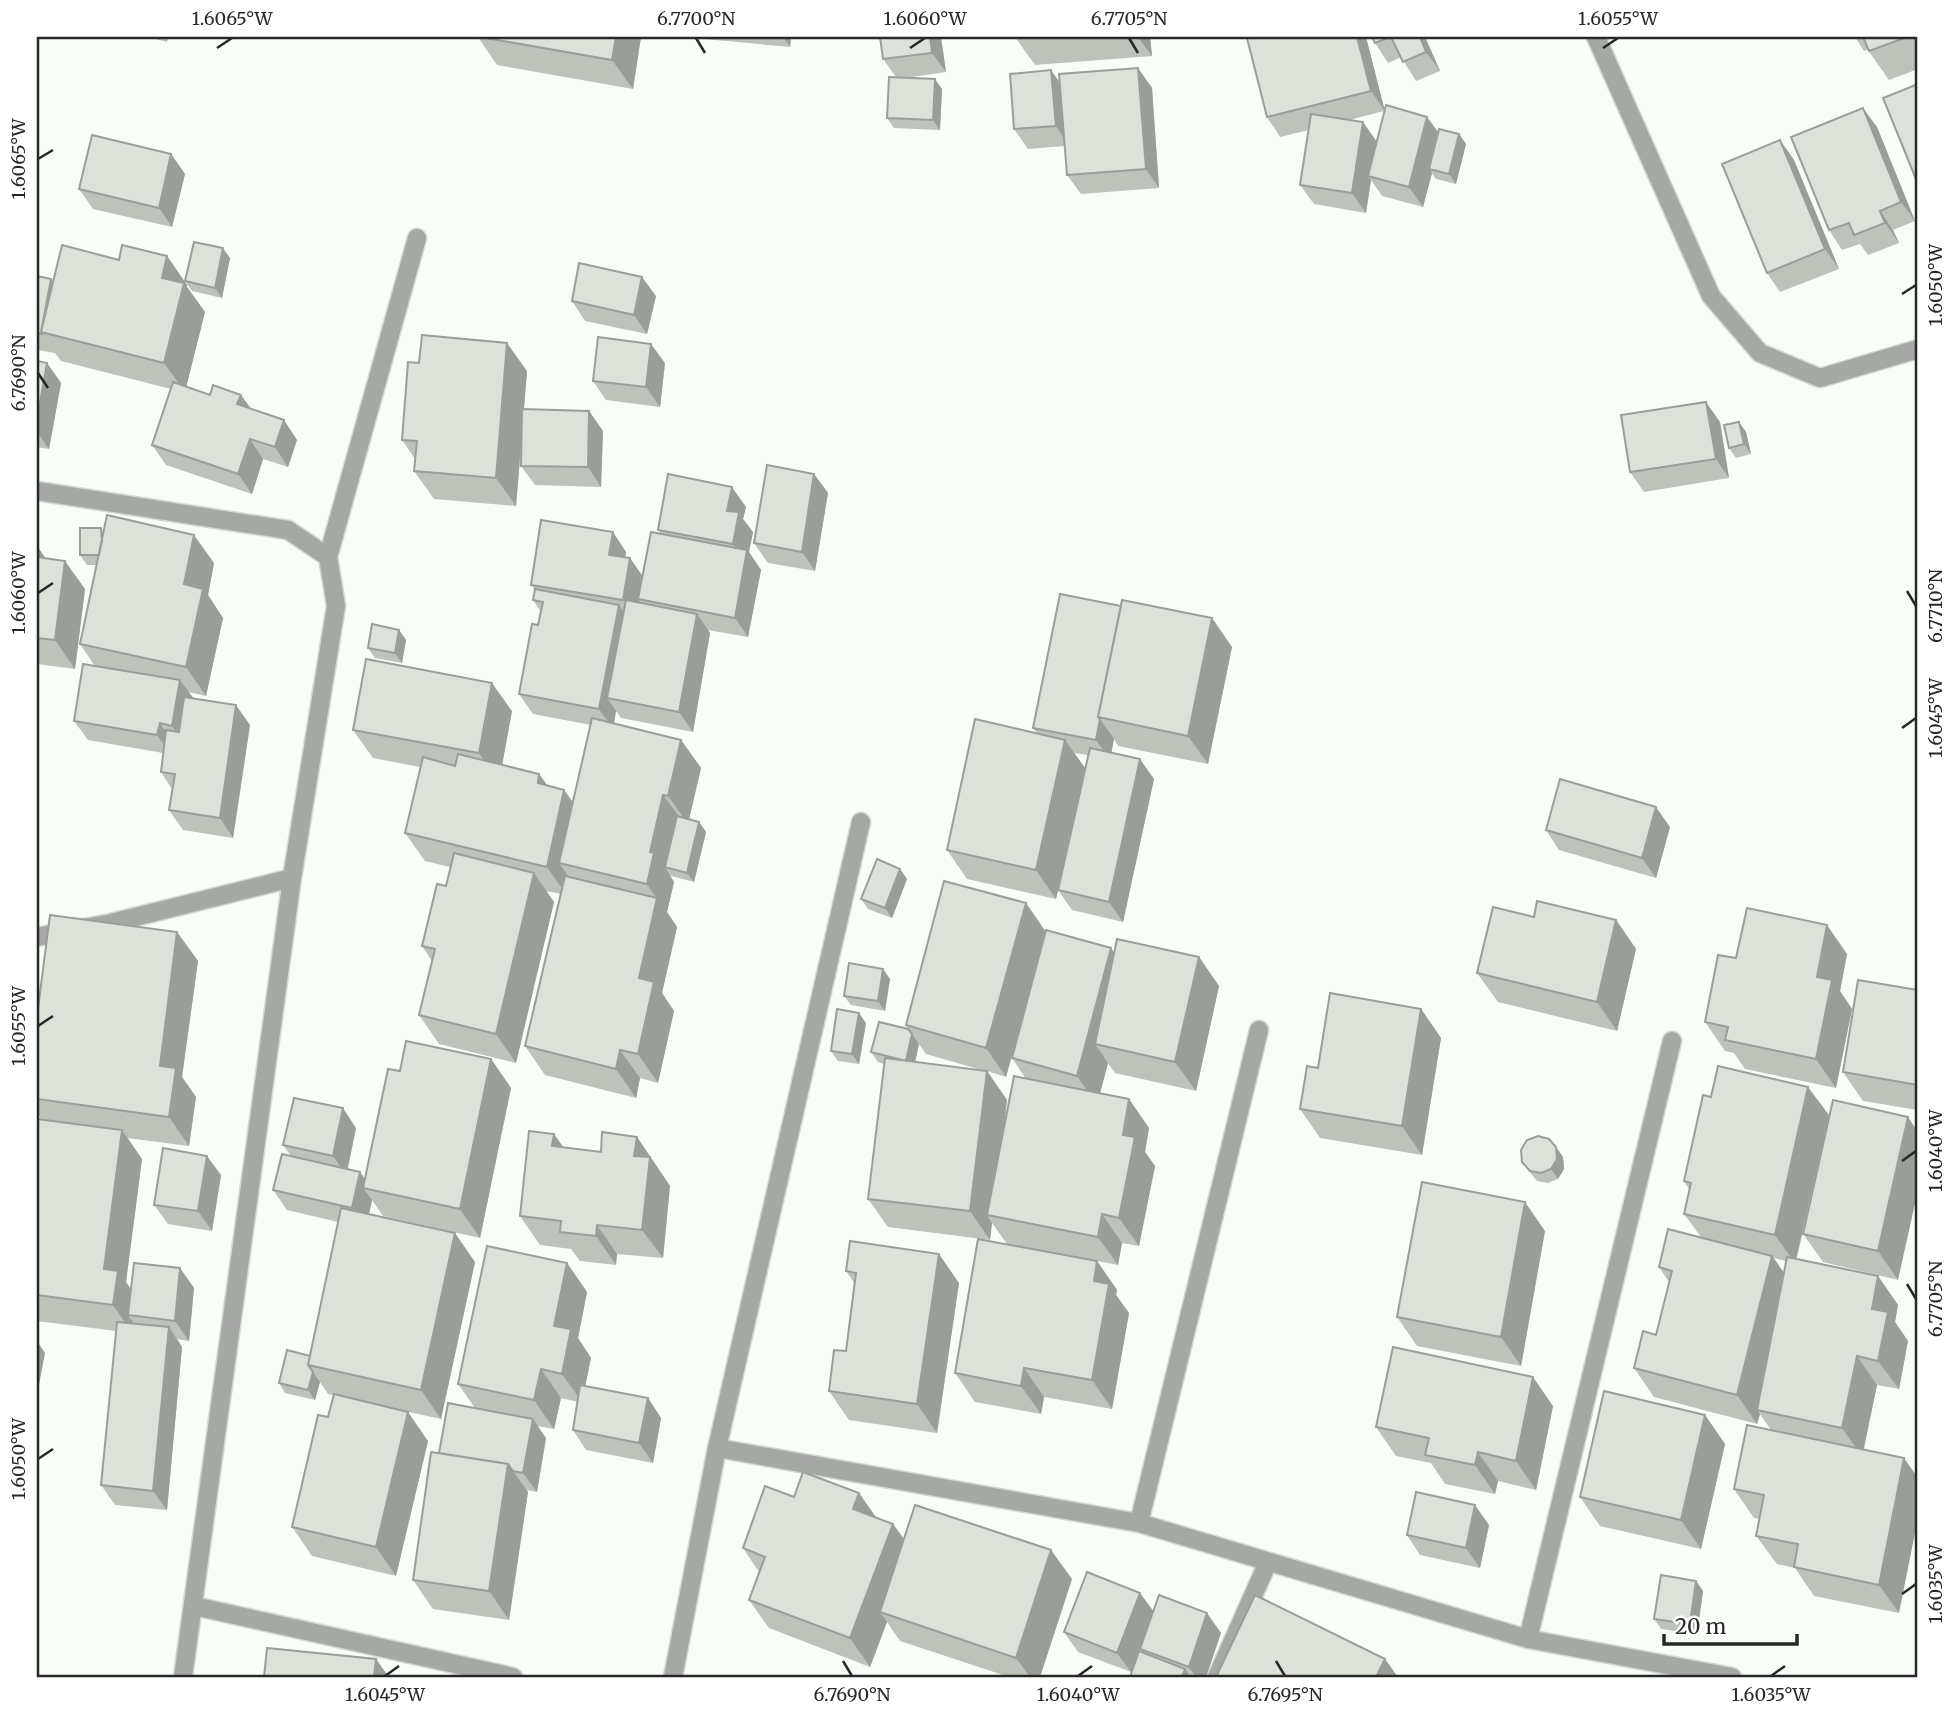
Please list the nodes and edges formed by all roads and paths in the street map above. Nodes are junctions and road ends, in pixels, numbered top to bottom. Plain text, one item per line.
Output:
1 (1596, 37) edge
2 (417, 238) dead end
3 (1918, 349) edge
4 (37, 491) edge
5 (328, 557) junction
6 (861, 822) dead end
7 (292, 878) junction
8 (37, 937) edge
9 (1259, 1030) dead end
10 (1672, 1041) dead end
11 (717, 1448) junction
12 (1139, 1523) junction
13 (1268, 1562) junction
14 (194, 1606) junction
15 (1528, 1639) junction
16 (183, 1677) edge
17 (513, 1677) edge
18 (673, 1677) edge
19 (1217, 1677) edge
20 (1732, 1677) edge

1 - 3 street
2 - 5 street
4 - 5 street
5 - 7 street
6 - 11 street
7 - 8 street
7 - 14 street
9 - 12 street
10 - 15 street
11 - 12 street
11 - 18 street
12 - 13 street
13 - 15 street
13 - 19 street
14 - 16 street
14 - 17 street
15 - 20 street

